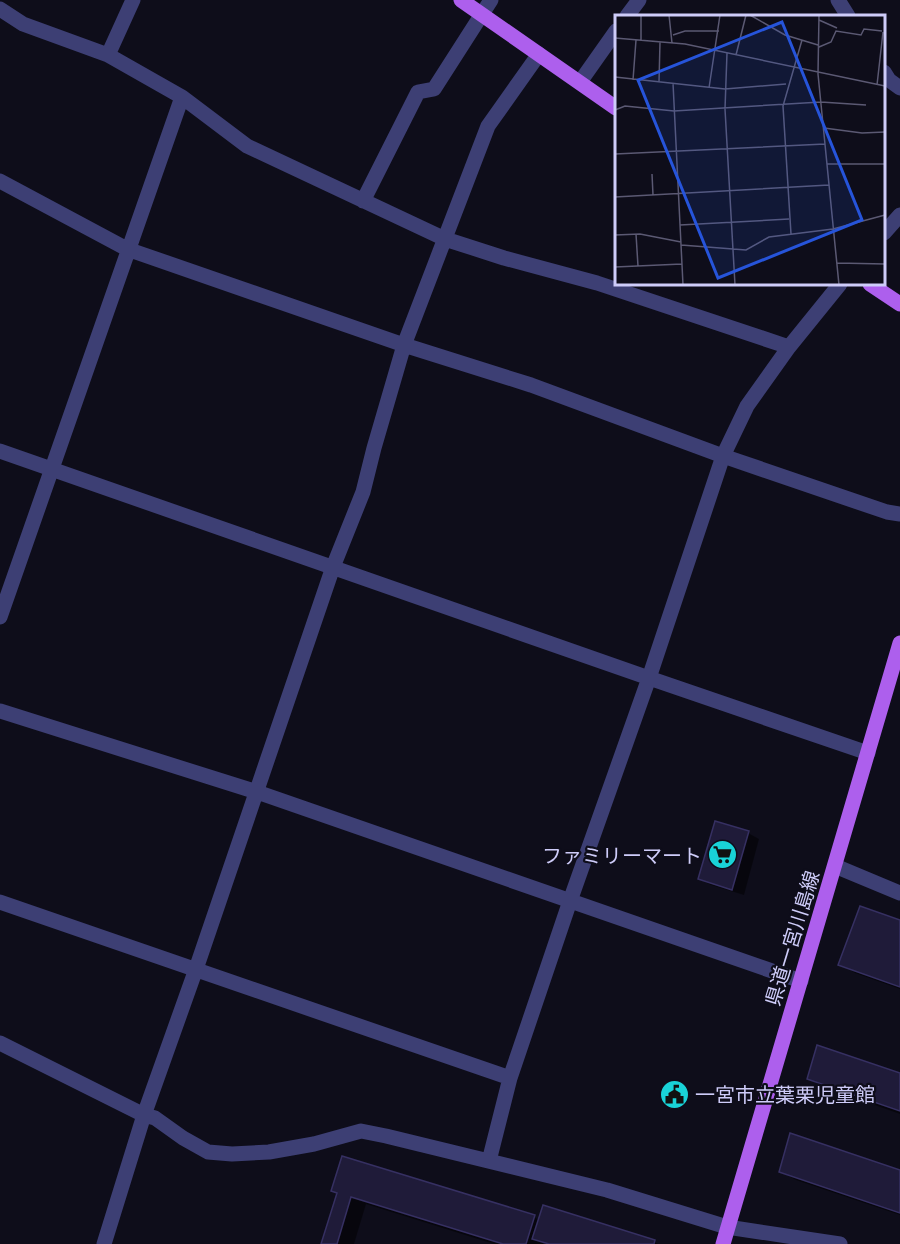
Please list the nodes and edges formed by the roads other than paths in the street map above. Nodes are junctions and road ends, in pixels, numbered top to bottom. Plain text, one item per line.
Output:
1 (133, 0) edge
2 (461, 0) edge
3 (491, 0) edge
4 (639, 0) edge
5 (838, 0) edge
6 (0, 9) edge
7 (482, 15) junction
8 (628, 15) edge
9 (847, 15) edge
10 (615, 32) edge
11 (539, 54) junction
12 (108, 56) junction
13 (885, 74) edge
14 (580, 82) junction
15 (900, 88) edge
16 (182, 97) junction
17 (615, 107) edge
18 (0, 181) edge
19 (363, 201) junction
20 (900, 215) edge
21 (885, 232) edge
22 (445, 239) junction
23 (127, 249) junction
24 (839, 285) edge
25 (872, 285) edge
26 (900, 304) edge
27 (404, 345) junction
28 (789, 347) junction
29 (0, 451) edge
30 (723, 456) junction
31 (53, 469) junction
32 (900, 514) edge
33 (333, 567) junction
34 (0, 617) edge
35 (900, 643) edge
36 (897, 666) edge
37 (649, 678) junction
38 (0, 711) edge
39 (868, 753) junction
40 (257, 792) junction
41 (835, 866) junction
42 (900, 894) edge
43 (570, 901) junction
44 (0, 902) edge
45 (196, 969) junction
46 (801, 981) junction
47 (0, 1043) edge
48 (510, 1078) junction
49 (144, 1115) junction
50 (489, 1161) junction
51 (728, 1227) junction
52 (104, 1244) edge
53 (723, 1244) edge
54 (840, 1244) edge

1 - 12 street
2 - 7 main road
3 - 7 street
4 - 8 street
5 - 9 street
6 - 12 street
7 - 11 main road
7 - 19 street
10 - 14 street
11 - 14 main road
11 - 22 street
12 - 16 street
13 - 15 street
14 - 17 main road
16 - 19 street
16 - 23 street
18 - 23 street
19 - 22 street
20 - 21 street
22 - 27 street
22 - 28 street
23 - 27 street
23 - 31 street
24 - 28 street
25 - 26 main road
27 - 30 street
27 - 33 street
28 - 30 street
29 - 31 street
30 - 32 street
30 - 37 street
31 - 33 street
31 - 34 street
33 - 37 street
33 - 40 street
35 - 36 main road, 県道一宮川島線
36 - 39 main road, 県道一宮川島線
37 - 39 street
37 - 43 street
38 - 40 street
39 - 41 main road, 県道一宮川島線
40 - 43 street
40 - 45 street
41 - 42 street
41 - 46 main road, 県道一宮川島線
43 - 46 street
43 - 48 street
44 - 45 street
45 - 48 street
45 - 49 street
46 - 51 main road, 県道一宮川島線
47 - 49 street
48 - 50 street
49 - 50 street
49 - 52 street
50 - 51 street
51 - 53 main road, 県道一宮川島線
51 - 54 street

